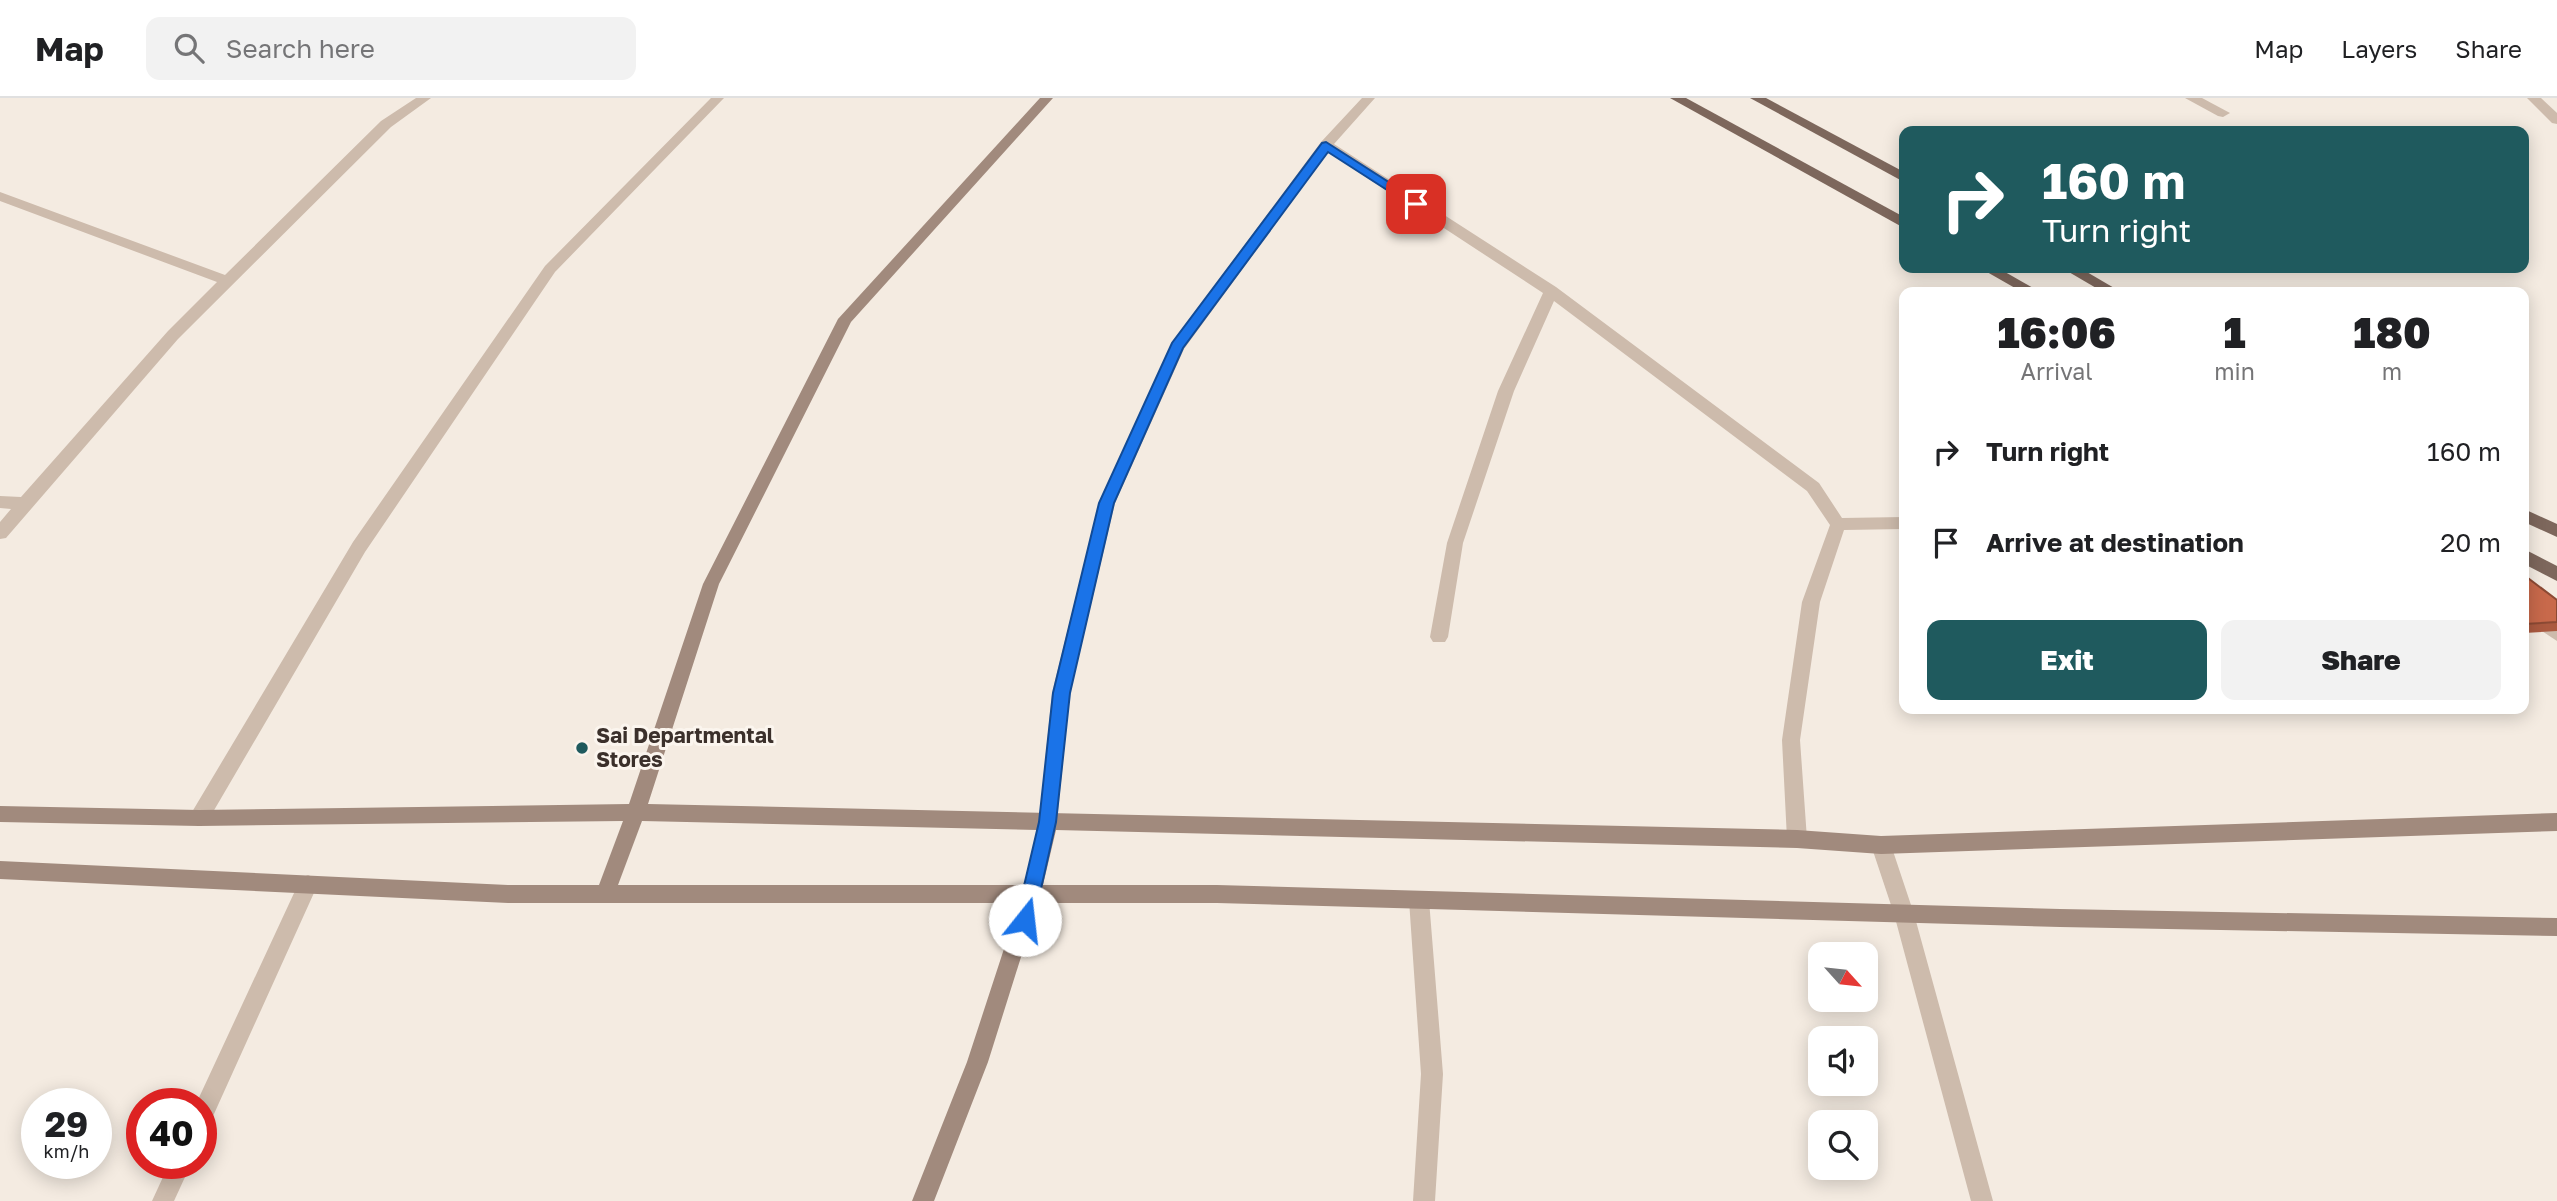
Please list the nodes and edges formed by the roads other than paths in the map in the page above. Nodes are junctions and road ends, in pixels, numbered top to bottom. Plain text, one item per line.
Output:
1 (718, 98) edge
2 (1045, 98) edge
3 (1369, 98) edge
4 (1676, 98) edge
5 (1756, 98) edge
6 (2192, 98) edge
7 (2533, 98) edge
8 (416, 99) edge
9 (2223, 113) dead end
10 (2557, 120) edge
11 (1326, 145) junction
12 (1899, 175) edge
13 (0, 196) edge
14 (1899, 220) edge
15 (1997, 273) edge
16 (2078, 273) edge
17 (228, 281) junction
18 (2023, 287) edge
19 (2104, 287) edge
20 (1551, 291) junction
21 (0, 502) edge
22 (26, 504) junction
23 (2529, 517) edge
24 (1899, 523) edge
25 (1838, 524) junction
26 (2557, 531) edge
27 (0, 533) edge
28 (2529, 559) edge
29 (2557, 574) edge
30 (2529, 614) edge
31 (2557, 634) edge
32 (1439, 637) dead end
33 (636, 812) junction
34 (0, 814) edge
35 (199, 818) junction
36 (1048, 822) junction
37 (2557, 822) edge
38 (1797, 839) junction
39 (1881, 845) junction
40 (0, 870) edge
41 (308, 884) junction
42 (1033, 894) junction
43 (605, 895) junction
44 (1419, 901) junction
45 (1904, 914) junction
46 (2557, 927) edge
47 (215, 1088) edge
48 (173, 1179) edge
49 (163, 1201) edge
50 (923, 1201) edge
51 (1424, 1201) edge
52 (1982, 1201) edge

1 - 35 street
2 - 33 main road
3 - 11 street
4 - 14 main road
5 - 12 main road
6 - 9 street
7 - 10 street
8 - 17 street
11 - 20 street
11 - 36 street
13 - 17 street
15 - 18 main road
16 - 19 main road
17 - 22 street
20 - 25 street
20 - 32 street
21 - 22 street
22 - 27 street
23 - 26 main road
24 - 25 street
25 - 38 street
28 - 29 main road
30 - 31 street
33 - 35 main road
33 - 36 main road
33 - 43 main road
34 - 35 main road
36 - 38 main road
36 - 42 main road
37 - 39 main road
38 - 39 main road
39 - 45 street
40 - 41 main road
41 - 43 main road
41 - 47 street
42 - 43 main road
42 - 44 main road
42 - 50 main road
44 - 45 main road
44 - 51 street
45 - 46 main road
45 - 52 street
48 - 49 street

